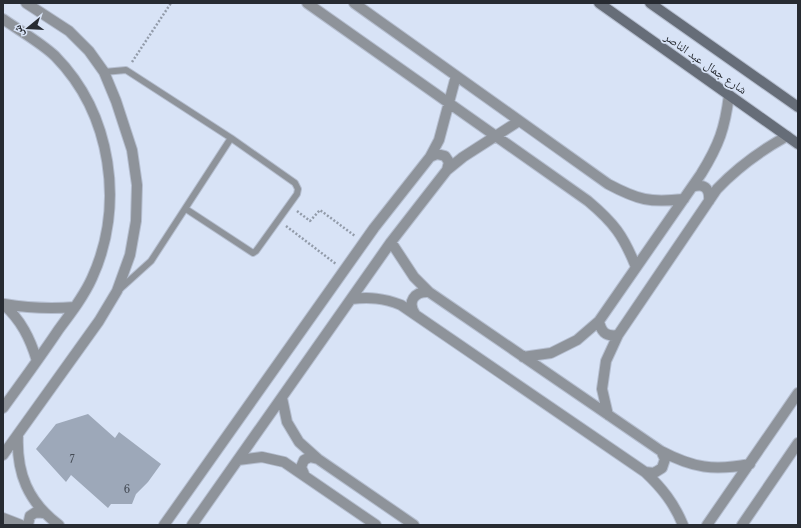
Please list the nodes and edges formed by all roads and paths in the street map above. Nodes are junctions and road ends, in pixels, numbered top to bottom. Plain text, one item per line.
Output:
1 (26, 3) edge
2 (171, 3) edge
3 (308, 3) edge
4 (354, 3) edge
5 (599, 3) edge
6 (650, 3) edge
7 (3, 19) edge
8 (126, 70) junction
9 (104, 72) junction
10 (456, 76) junction
11 (729, 95) junction
12 (449, 103) junction
13 (798, 107) edge
14 (519, 121) junction
15 (497, 136) junction
16 (787, 136) junction
17 (231, 138) junction
18 (798, 144) edge
19 (430, 157) junction
20 (448, 170) junction
21 (692, 187) junction
22 (684, 199) junction
23 (709, 201) junction
24 (289, 205) junction
25 (186, 209) junction
26 (278, 220) junction
27 (391, 242) junction
28 (364, 243) junction
29 (636, 267) junction
30 (344, 270) junction
31 (117, 291) junction
32 (429, 292) junction
33 (351, 299) junction
34 (4, 304) edge
35 (75, 307) junction
36 (415, 314) junction
37 (599, 321) junction
38 (618, 335) junction
39 (524, 358) junction
40 (37, 361) junction
41 (798, 393) edge
42 (282, 398) junction
43 (3, 408) edge
44 (608, 415) junction
45 (18, 434) junction
46 (798, 443) edge
47 (661, 451) junction
48 (3, 455) edge
49 (318, 459) junction
50 (238, 460) junction
51 (750, 464) junction
52 (645, 472) junction
53 (304, 474) junction
54 (43, 513) junction
55 (3, 518) edge
56 (21, 525) edge
57 (28, 525) edge
58 (59, 525) edge
59 (164, 525) edge
60 (192, 525) edge
61 (376, 525) edge
62 (414, 525) edge
63 (683, 525) edge
64 (707, 525) edge
65 (742, 525) edge

1 - 9 street
2 - 8 path
3 - 12 street
4 - 10 street
5 - 11 main road, شارع جمال عبد الناصر
6 - 13 main road, شارع جمال عبد الناصر
7 - 35 street
8 - 9 lane
8 - 17 lane
9 - 31 street
10 - 12 street
10 - 14 street
11 - 16 main road, شارع جمال عبد الناصر
11 - 21 street
12 - 15 street
12 - 19 street
14 - 15 street
14 - 22 street
15 - 20 street
15 - 29 street
16 - 18 main road, شارع جمال عبد الناصر
16 - 23 street
17 - 24 lane
17 - 25 lane
19 - 20 street
19 - 28 street
20 - 27 street
21 - 22 street
21 - 23 street
22 - 29 street
23 - 38 street
24 - 26 lane
24 - 28 path
25 - 26 lane
25 - 31 lane
26 - 30 path
27 - 32 street
27 - 33 street
28 - 30 street
29 - 37 street
30 - 59 street
31 - 45 street
32 - 36 street
32 - 39 street
33 - 36 street
33 - 42 street
34 - 35 street
34 - 40 street
35 - 40 street
36 - 52 street
37 - 38 street
37 - 39 street
38 - 44 street
39 - 44 street
40 - 43 street
41 - 51 street
42 - 49 street
42 - 50 street
44 - 47 street
45 - 48 street
45 - 54 street
46 - 65 street
47 - 51 street
47 - 52 street
49 - 53 street
49 - 62 street
50 - 53 street
50 - 60 street
51 - 64 street
52 - 63 street
53 - 61 street
54 - 57 street
54 - 58 street
55 - 56 street

